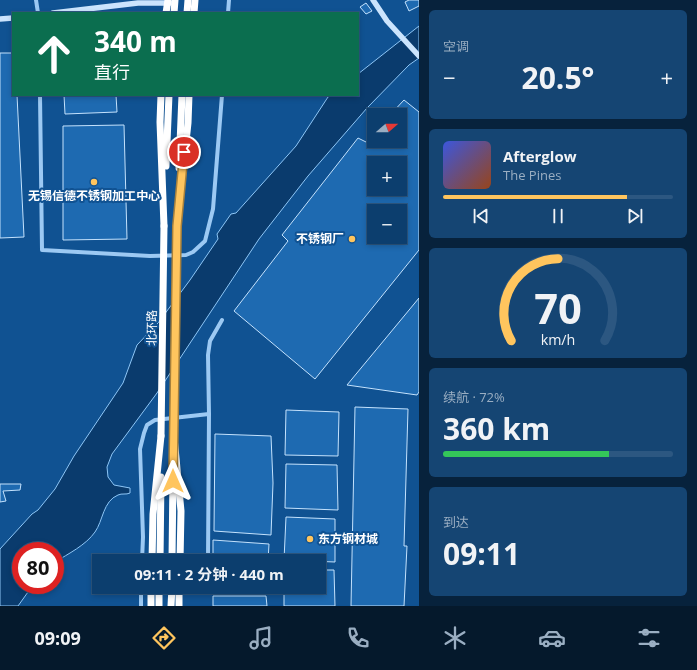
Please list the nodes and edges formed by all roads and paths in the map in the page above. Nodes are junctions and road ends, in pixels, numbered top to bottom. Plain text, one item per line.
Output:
1 (36, 0) edge
2 (188, 0) edge
3 (195, 0) edge
4 (229, 0) edge
5 (373, 0) edge
6 (138, 1) edge
7 (171, 1) edge
8 (38, 12) edge
9 (60, 12) edge
10 (166, 12) edge
11 (174, 12) edge
12 (187, 12) edge
13 (194, 12) edge
14 (228, 12) edge
15 (12, 18) edge
16 (0, 19) edge
17 (419, 56) edge
18 (40, 96) edge
19 (161, 96) edge
20 (169, 96) edge
21 (182, 96) edge
22 (189, 96) edge
23 (222, 96) edge
24 (164, 226) junction
25 (177, 226) junction
26 (222, 320) dead end
27 (209, 414) junction
28 (161, 436) junction
29 (174, 437) junction
30 (142, 554) edge
31 (152, 554) edge
32 (160, 554) edge
33 (172, 554) edge
34 (180, 554) edge
35 (208, 554) edge
36 (141, 594) edge
37 (151, 594) edge
38 (159, 594) edge
39 (172, 594) edge
40 (179, 594) edge
41 (140, 606) edge
42 (151, 606) edge
43 (159, 606) edge
44 (171, 606) edge
45 (179, 606) edge

1 - 8 street
2 - 12 highway
3 - 13 highway
4 - 14 street
5 - 17 street
6 - 7 street
6 - 9 street
7 - 10 highway
7 - 11 highway
15 - 16 street
18 - 23 street
19 - 24 highway
20 - 24 highway, 北环路
21 - 25 highway, 北环路
22 - 25 highway
24 - 28 highway, 北环路, bridge
25 - 29 highway, 北环路, bridge
26 - 27 street
27 - 30 street
27 - 35 street
28 - 31 highway
28 - 32 highway, 北环路
29 - 33 highway, 北环路
29 - 34 highway
36 - 41 street
37 - 42 highway
38 - 43 highway
39 - 44 highway
40 - 45 highway

